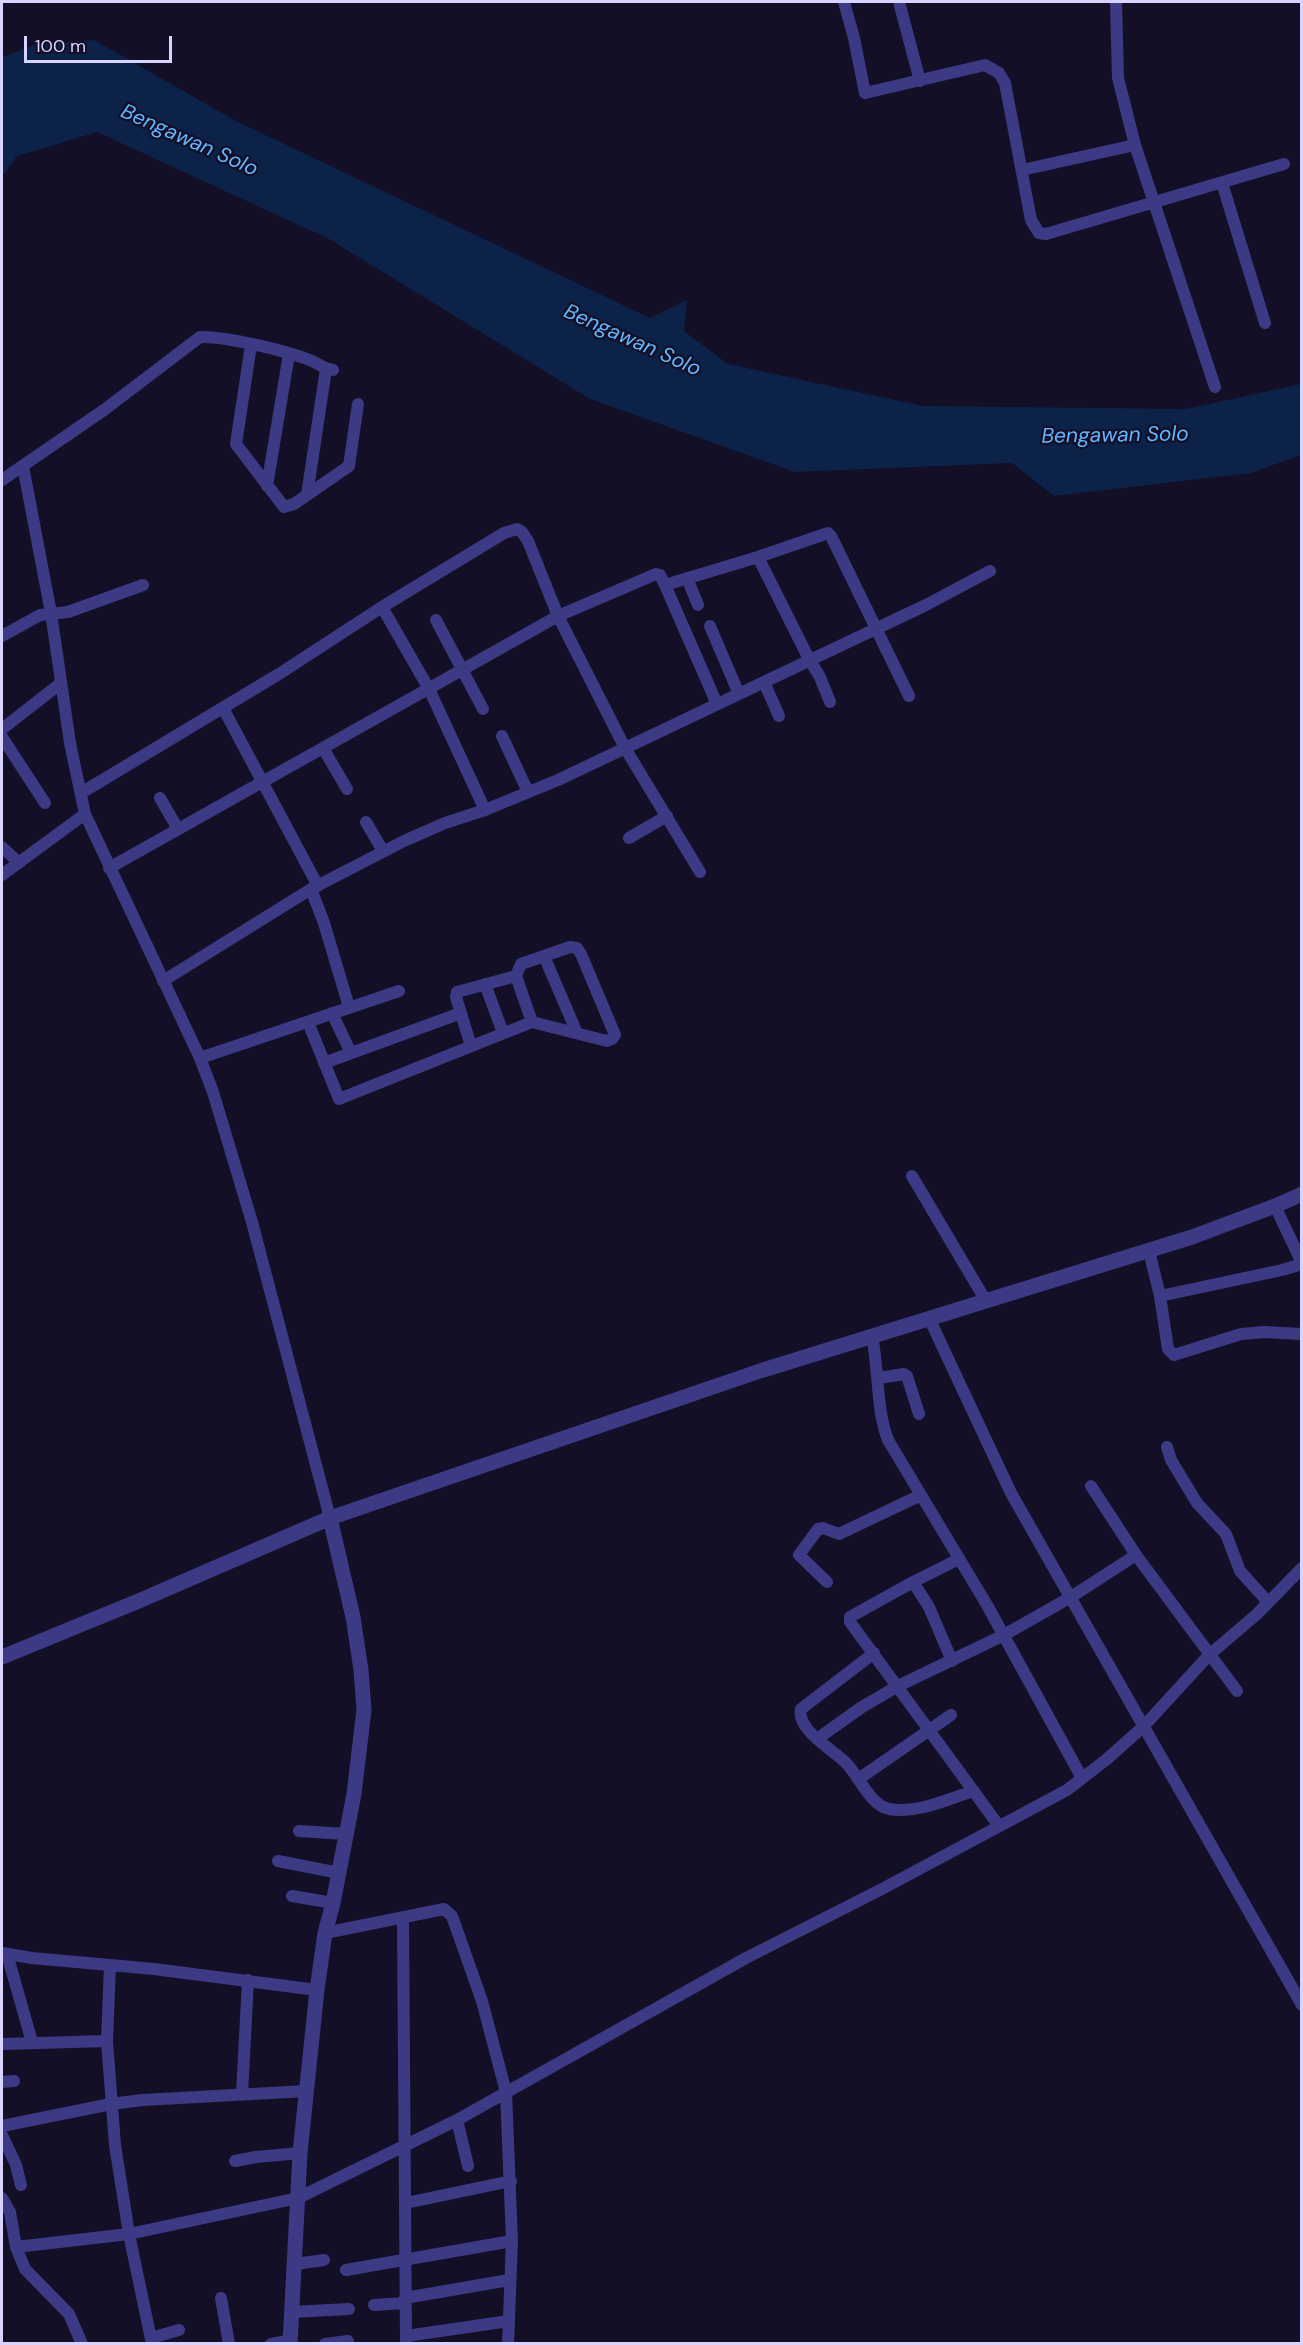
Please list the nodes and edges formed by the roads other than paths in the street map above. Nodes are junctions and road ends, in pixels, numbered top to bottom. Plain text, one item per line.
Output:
1 (844, 2) edge
2 (899, 2) edge
3 (1116, 2) edge
4 (920, 81) junction
5 (1135, 145) junction
6 (1284, 164) dead end
7 (1022, 170) junction
8 (1221, 183) junction
9 (1154, 203) junction
10 (1264, 323) dead end
11 (245, 343) junction
12 (289, 354) junction
13 (1215, 387) dead end
14 (358, 404) dead end
15 (23, 466) junction
16 (2, 480) edge
17 (267, 486) junction
18 (307, 495) junction
19 (758, 557) junction
20 (990, 571) dead end
21 (687, 578) junction
22 (143, 585) dead end
23 (665, 585) junction
24 (698, 605) dead end
25 (382, 607) junction
26 (51, 613) junction
27 (558, 616) junction
28 (436, 620) dead end
29 (710, 626) dead end
30 (875, 628) junction
31 (2, 636) edge
32 (809, 659) junction
33 (461, 670) junction
34 (764, 682) junction
35 (61, 683) junction
36 (429, 689) junction
37 (739, 694) junction
38 (909, 696) dead end
39 (830, 702) dead end
40 (717, 704) junction
41 (223, 708) junction
42 (483, 709) dead end
43 (779, 716) dead end
44 (2, 729) edge
45 (502, 736) dead end
46 (2, 737) edge
47 (323, 748) junction
48 (625, 748) junction
49 (262, 782) junction
50 (346, 789) dead end
51 (528, 792) junction
52 (81, 793) junction
53 (160, 798) dead end
54 (45, 803) dead end
55 (485, 810) junction
56 (85, 814) junction
57 (667, 816) junction
58 (366, 822) dead end
59 (178, 829) junction
60 (629, 838) dead end
61 (2, 847) edge
62 (383, 851) junction
63 (19, 863) junction
64 (109, 868) junction
65 (700, 872) dead end
66 (2, 875) edge
67 (314, 887) junction
68 (544, 956) junction
69 (516, 976) junction
70 (163, 981) junction
71 (485, 984) junction
72 (399, 991) dead end
73 (349, 1007) junction
74 (461, 1012) junction
75 (332, 1013) junction
76 (308, 1022) junction
77 (532, 1022) junction
78 (504, 1033) junction
79 (577, 1033) junction
80 (471, 1046) junction
81 (351, 1053) junction
82 (200, 1058) junction
83 (324, 1063) junction
84 (912, 1176) dead end
85 (1302, 1194) edge
86 (1275, 1206) junction
87 (1149, 1251) junction
88 (1302, 1264) edge
89 (1160, 1296) junction
90 (986, 1301) junction
91 (929, 1318) junction
92 (1302, 1334) edge
93 (872, 1336) junction
94 (879, 1378) junction
95 (919, 1414) dead end
96 (1167, 1447) dead end
97 (1091, 1486) dead end
98 (921, 1495) junction
99 (330, 1518) junction
100 (1136, 1555) junction
101 (959, 1559) junction
102 (1302, 1568) edge
103 (827, 1582) dead end
104 (913, 1582) junction
105 (1071, 1597) junction
106 (1268, 1602) junction
107 (1004, 1635) junction
108 (874, 1653) junction
109 (1209, 1655) junction
110 (2, 1657) edge
111 (952, 1661) junction
112 (898, 1686) junction
113 (1237, 1691) dead end
114 (951, 1715) dead end
115 (1144, 1726) junction
116 (930, 1729) junction
117 (817, 1739) junction
118 (860, 1778) junction
119 (1082, 1778) junction
120 (974, 1791) junction
121 (999, 1826) junction
122 (300, 1831) dead end
123 (346, 1834) junction
124 (278, 1861) dead end
125 (339, 1873) junction
126 (292, 1896) dead end
127 (333, 1903) junction
128 (403, 1918) junction
129 (325, 1933) junction
130 (4, 1954) edge
131 (110, 1965) junction
132 (248, 1980) junction
133 (317, 1990) junction
134 (1302, 2005) edge
135 (107, 2041) junction
136 (32, 2042) junction
137 (2, 2044) edge
138 (307, 2091) junction
139 (506, 2092) junction
140 (242, 2094) junction
141 (111, 2104) junction
142 (457, 2120) junction
143 (2, 2126) edge
144 (2, 2135) edge
145 (405, 2146) junction
146 (300, 2153) junction
147 (235, 2161) dead end
148 (468, 2166) dead end
149 (511, 2181) junction
150 (21, 2185) dead end
151 (2, 2198) edge
152 (298, 2198) junction
153 (406, 2203) junction
154 (129, 2234) junction
155 (512, 2241) junction
156 (16, 2247) junction
157 (324, 2260) dead end
158 (405, 2261) junction
159 (295, 2264) junction
160 (346, 2270) dead end
161 (509, 2280) junction
162 (221, 2298) dead end
163 (405, 2301) junction
164 (374, 2305) dead end
165 (349, 2309) dead end
166 (292, 2312) junction
167 (508, 2321) junction
168 (179, 2330) dead end
169 (406, 2340) edge
170 (151, 2341) edge
171 (348, 2341) dead end
172 (290, 2342) edge
173 (82, 2343) edge
174 (229, 2343) edge
175 (270, 2343) edge
176 (325, 2343) edge
177 (508, 2343) edge

1 - 4 street
2 - 4 street
3 - 5 street
4 - 7 street
5 - 7 street
5 - 9 street
6 - 8 street
7 - 9 street
8 - 9 street
8 - 10 street
9 - 13 street
11 - 12 street
11 - 15 street
11 - 17 street
12 - 17 street
12 - 18 street
14 - 18 street
15 - 16 street
15 - 26 street
17 - 18 street
19 - 21 street
19 - 30 street
19 - 32 street
20 - 30 street
21 - 23 street
21 - 24 street
22 - 26 street
23 - 27 street
23 - 40 street
25 - 27 street
25 - 36 street
25 - 41 street
26 - 31 street
26 - 35 street
27 - 33 street
27 - 48 street
28 - 33 street
29 - 37 street
30 - 32 street
30 - 38 street
32 - 34 street
32 - 39 street
33 - 36 street
33 - 42 street
34 - 37 street
34 - 43 street
35 - 44 street
35 - 52 street
36 - 47 street
36 - 55 street
37 - 40 street
40 - 48 street
41 - 49 street
41 - 52 street
45 - 51 street
46 - 54 street
47 - 49 street
47 - 50 street
48 - 51 street
48 - 57 street
49 - 59 street
49 - 67 street
51 - 55 street
52 - 56 street
53 - 59 street
55 - 62 street
56 - 63 street
56 - 64 street
57 - 60 street
57 - 65 street
58 - 62 street
59 - 64 street
61 - 63 street
62 - 67 street
63 - 66 street
64 - 70 street
67 - 70 street
67 - 73 street
68 - 69 street
68 - 79 street
68 - 79 street
69 - 71 street
69 - 77 street
70 - 82 street
71 - 74 street
71 - 78 street
72 - 73 street
73 - 75 street
74 - 80 street
74 - 81 street
75 - 76 street
75 - 81 street
76 - 82 street
76 - 83 street
77 - 78 street
77 - 79 street
78 - 80 street
80 - 83 street
81 - 83 street
82 - 99 street
84 - 90 street
85 - 86 street
86 - 87 street
86 - 88 street
87 - 89 street
87 - 90 street
88 - 89 street
89 - 92 street
90 - 91 street
91 - 93 street
91 - 105 street
93 - 94 street
93 - 99 street
94 - 95 street
94 - 98 street
96 - 106 street
97 - 100 street
98 - 101 street
98 - 103 street
99 - 110 street
99 - 123 street
100 - 105 street
100 - 109 street
101 - 104 street
101 - 107 street
102 - 106 street
104 - 108 street
104 - 111 street
105 - 107 street
105 - 115 street
106 - 109 street
107 - 111 street
107 - 119 street
108 - 112 street
108 - 117 street
109 - 113 street
109 - 115 street
111 - 112 street
112 - 116 street
112 - 117 street
114 - 116 street
115 - 119 street
115 - 134 street
116 - 118 street
116 - 120 street
117 - 118 street
118 - 120 street
119 - 121 street
120 - 121 street
121 - 139 street
122 - 123 street
123 - 125 street
124 - 125 street
125 - 127 street
126 - 127 street
127 - 129 street
128 - 129 street
128 - 139 street
128 - 145 street
129 - 133 street
130 - 131 street
130 - 136 street
131 - 132 street
131 - 135 street
132 - 133 street
132 - 140 street
133 - 138 street
135 - 136 street
135 - 141 street
136 - 137 street
138 - 140 street
138 - 146 street
139 - 142 street
139 - 149 street
140 - 141 street
141 - 143 street
141 - 154 street
142 - 145 street
142 - 148 street
144 - 150 street
145 - 152 street
145 - 153 street
146 - 147 street
146 - 152 street
149 - 153 street
149 - 155 street
151 - 156 street
152 - 154 street
152 - 159 street
153 - 158 street
154 - 156 street
154 - 170 street
155 - 158 street
155 - 161 street
156 - 173 street
157 - 159 street
158 - 160 street
158 - 163 street
159 - 166 street
161 - 163 street
161 - 167 street
162 - 174 street
163 - 164 street
163 - 169 street
165 - 166 street
166 - 172 street
167 - 169 street
167 - 177 street
168 - 170 street
171 - 176 street
172 - 175 street

